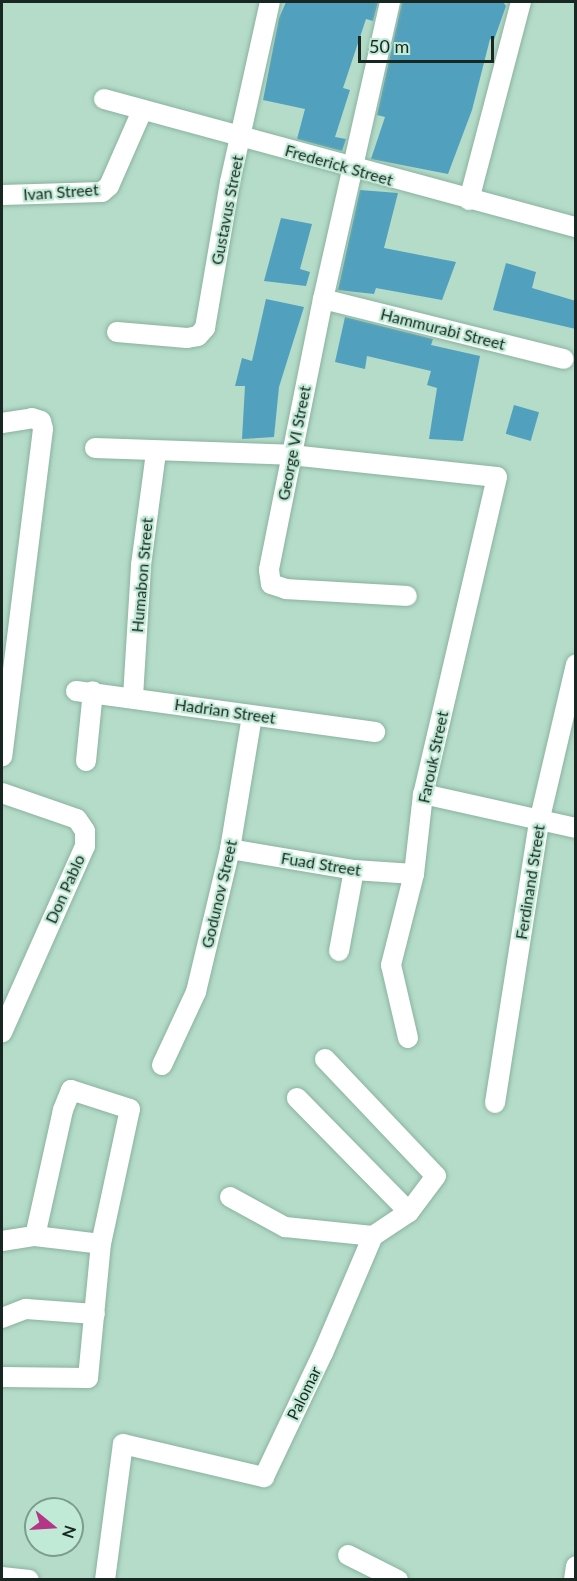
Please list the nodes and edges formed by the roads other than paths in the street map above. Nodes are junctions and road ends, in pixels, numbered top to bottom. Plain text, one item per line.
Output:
1 (270, 2) edge
2 (390, 2) edge
3 (521, 2) edge
4 (104, 99) dead end
5 (142, 111) junction
6 (242, 137) junction
7 (353, 169) junction
8 (2, 195) edge
9 (469, 201) junction
10 (576, 227) edge
11 (323, 299) junction
12 (117, 332) dead end
13 (564, 359) dead end
14 (2, 423) edge
15 (95, 448) dead end
16 (156, 453) junction
17 (291, 455) junction
18 (407, 596) dead end
19 (576, 664) edge
20 (132, 697) junction
21 (252, 716) junction
22 (375, 732) dead end
23 (2, 756) edge
24 (86, 761) dead end
25 (2, 793) edge
26 (423, 794) junction
27 (539, 822) junction
28 (576, 828) edge
29 (230, 849) junction
30 (354, 870) junction
31 (414, 874) junction
32 (339, 951) dead end
33 (2, 1032) edge
34 (408, 1038) dead end
35 (325, 1059) dead end
36 (162, 1065) dead end
37 (297, 1098) dead end
38 (495, 1103) dead end
39 (230, 1197) dead end
40 (409, 1212) junction
41 (35, 1236) junction
42 (373, 1236) junction
43 (2, 1241) edge
44 (101, 1244) junction
45 (95, 1314) junction
46 (2, 1318) edge
47 (2, 1377) edge
48 (348, 1555) dead end
49 (576, 1566) edge
50 (2, 1577) edge
51 (29, 1580) edge
52 (105, 1580) edge
53 (398, 1580) edge
54 (574, 1580) edge

1 - 6 street, Gustavus Street
2 - 7 street, George VI Street
3 - 9 street
4 - 5 street, Frederick Street
5 - 6 street, Frederick Street
5 - 8 street, Ivan Street
6 - 7 street, Frederick Street
6 - 12 street, Gustavus Street
7 - 9 street, Frederick Street
7 - 11 street, George VI Street
9 - 10 street, Frederick Street
11 - 13 street, Hammurabi Street
11 - 17 street, George VI Street
14 - 23 street
15 - 16 street
16 - 17 street
16 - 20 street, Humabon Street
17 - 18 street, George VI Street
17 - 26 street, Farouk Street
19 - 27 street, Ferdinand Street
20 - 21 street, Hadrian Street
20 - 24 street, Hadrian Street
21 - 22 street, Hadrian Street
21 - 29 street, Godunov Street
25 - 33 street, Don Pablo
26 - 27 street
26 - 31 street, Farouk Street
27 - 28 street
27 - 38 street, Ferdinand Street
29 - 30 street, Fuad Street
29 - 36 street, Godunov Street
30 - 31 street, Fuad Street
30 - 32 street
31 - 34 street, Farouk Street
35 - 40 street
37 - 40 street
39 - 42 street
40 - 42 street
41 - 43 street
41 - 44 street
41 - 44 street
42 - 52 street, Palomar
44 - 45 street
45 - 46 street
45 - 47 street
48 - 53 street
49 - 54 street
50 - 51 street

